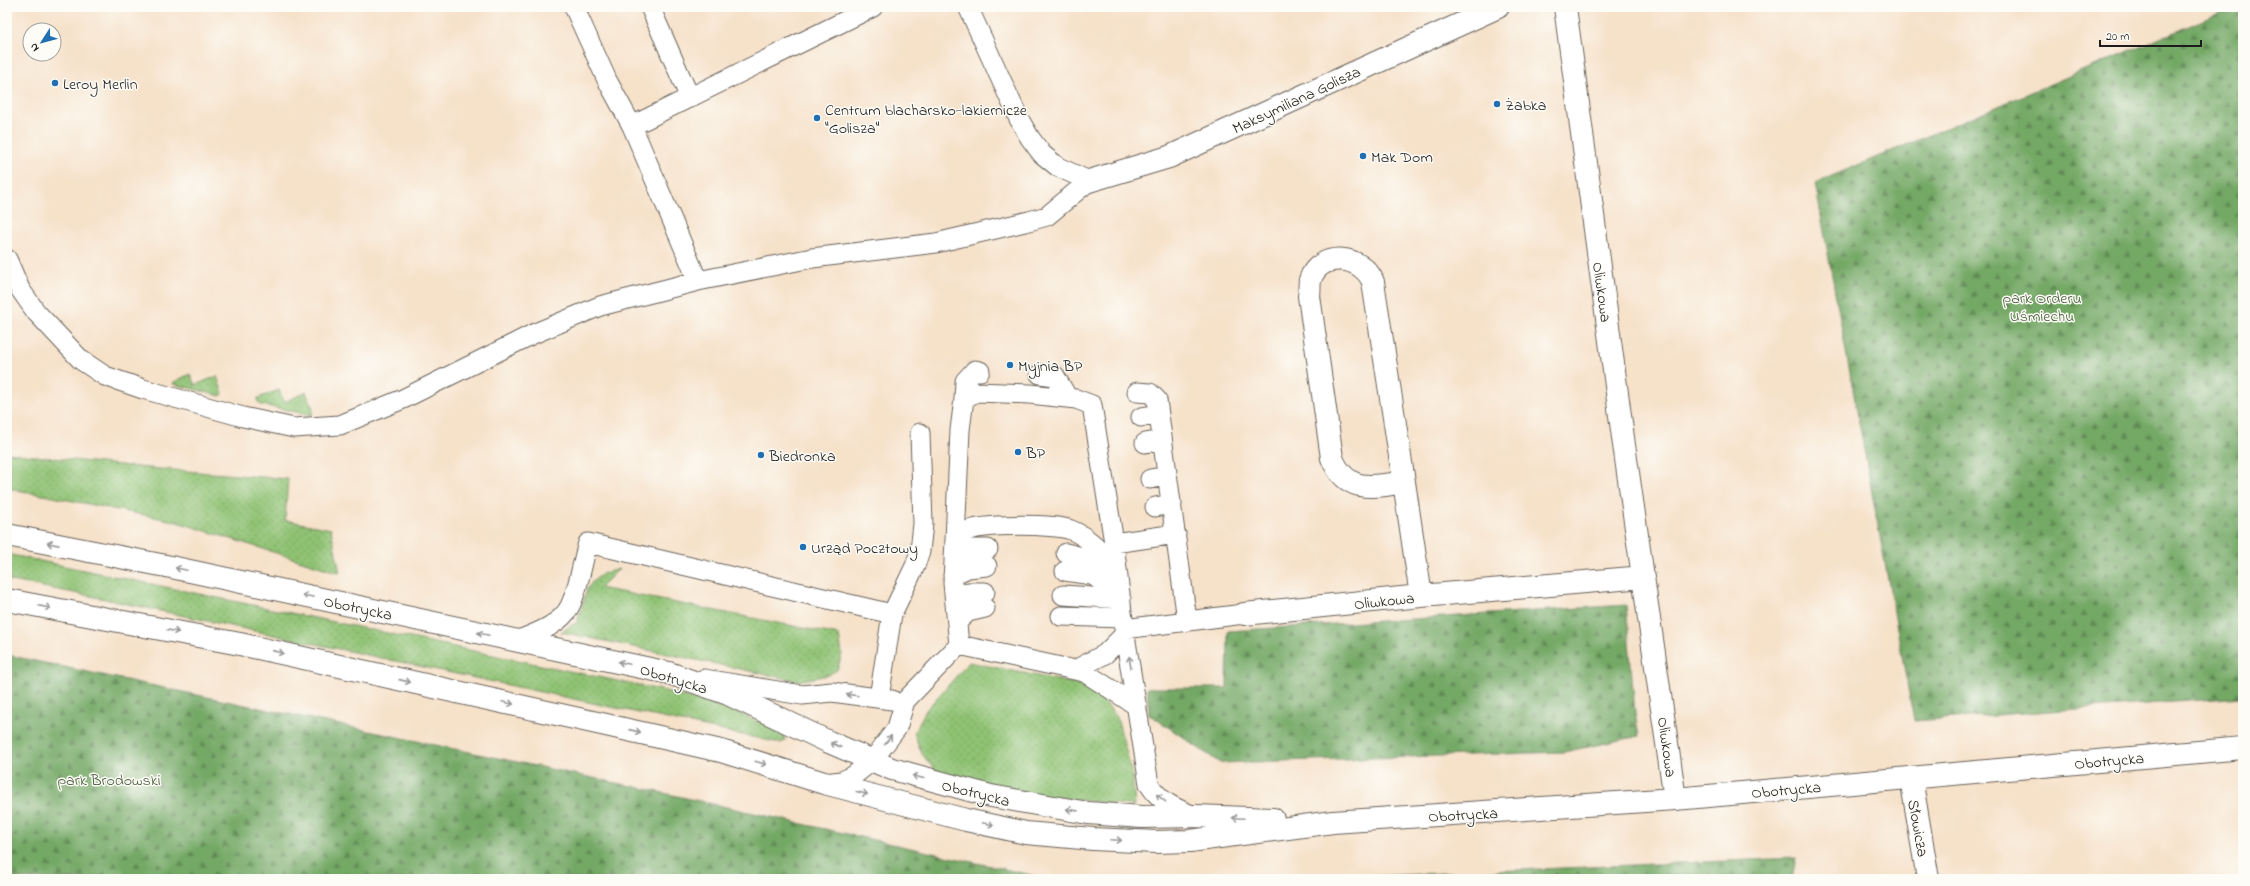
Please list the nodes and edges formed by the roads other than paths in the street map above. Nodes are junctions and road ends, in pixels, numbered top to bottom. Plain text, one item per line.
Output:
1 (574, 7) edge
2 (650, 7) edge
3 (873, 7) edge
4 (968, 7) edge
5 (1498, 7) edge
6 (1565, 7) edge
7 (690, 98) junction
8 (632, 126) junction
9 (1089, 181) junction
10 (7, 259) edge
11 (698, 281) junction
12 (980, 371) dead end
13 (1040, 374) dead end
14 (1137, 392) dead end
15 (1068, 398) junction
16 (964, 399) junction
17 (1158, 407) junction
18 (1141, 418) dead end
19 (920, 433) dead end
20 (1404, 482) junction
21 (1176, 534) junction
22 (7, 535) edge
23 (1114, 543) junction
24 (954, 558) junction
25 (988, 558) dead end
26 (1117, 570) junction
27 (1644, 578) junction
28 (1063, 595) dead end
29 (1421, 596) junction
30 (7, 600) edge
31 (955, 601) junction
32 (892, 614) junction
33 (1244, 614) joint
34 (1122, 615) junction
35 (1061, 616) dead end
36 (1188, 620) junction
37 (957, 622) junction
38 (516, 641) junction
39 (959, 645) junction
40 (1075, 670) junction
41 (669, 673) junction
42 (879, 698) junction
43 (905, 701) junction
44 (1136, 706) junction
45 (2242, 747) edge
46 (872, 761) junction
47 (1911, 778) junction
48 (824, 783) junction
49 (1675, 799) junction
50 (1195, 816) junction
51 (1333, 822) junction
52 (1928, 879) edge

1 - 8 lane
2 - 7 lane
3 - 7 lane
4 - 9 lane
5 - 9 street, Maksymiliana Golisza
6 - 27 street, Oliwkowa
7 - 8 lane
8 - 11 lane
9 - 11 lane
10 - 11 lane
12 - 16 lane
13 - 15 lane
14 - 17 lane
15 - 16 lane
15 - 23 lane
16 - 24 lane
17 - 18 lane
17 - 21 lane
19 - 32 lane
20 - 20 street
20 - 29 street
21 - 23 lane
21 - 36 lane
38 -> 22 street, Obotrycka
23 - 26 lane
24 - 25 lane
24 - 26 lane
24 - 31 lane
26 - 34 lane
26 - 34 lane
27 - 29 street, Oliwkowa
27 - 49 street, Oliwkowa
28 - 34 lane
29 - 33 street, Oliwkowa
30 -> 48 street, Obotrycka
31 - 37 lane
31 - 37 lane
32 - 38 lane
32 - 42 lane
33 - 36 lane, Oliwkowa
34 - 35 lane
34 - 36 lane, Oliwkowa
34 - 40 lane
44 -> 34 lane
37 - 39 lane
41 -> 38 street, Obotrycka
39 - 40 lane
39 - 43 lane
40 - 44 lane
42 -> 41 lane
46 -> 41 street, Obotrycka
42 - 43 lane
46 -> 43 lane
50 -> 44 lane
45 - 47 street, Obotrycka
46 - 48 lane
50 -> 46 street, Obotrycka
47 - 49 street, Obotrycka
47 - 52 street, Słowicza
48 -> 51 street, Obotrycka
49 - 51 street, Obotrycka
51 -> 50 street, Obotrycka

